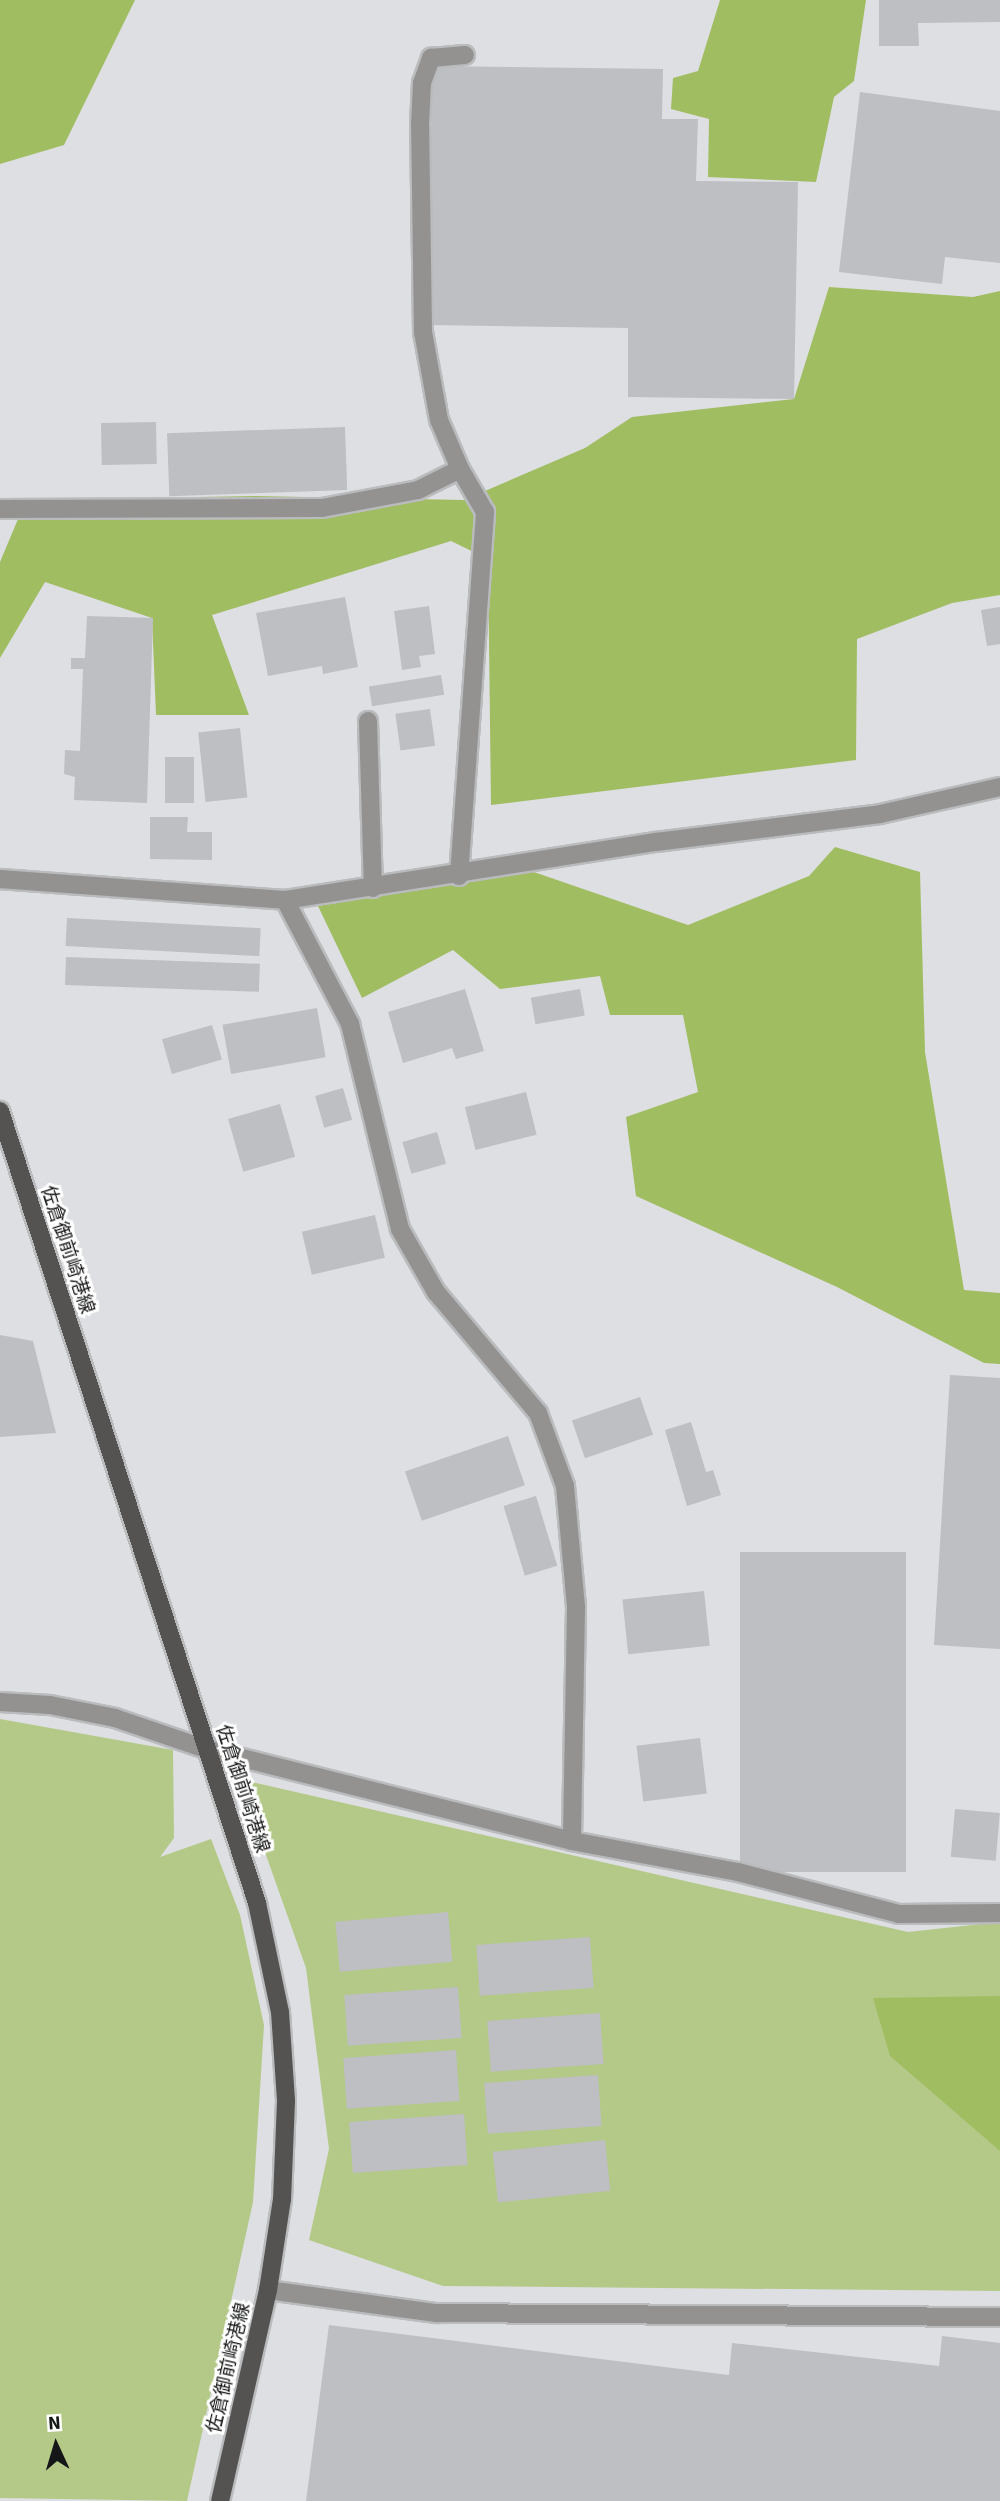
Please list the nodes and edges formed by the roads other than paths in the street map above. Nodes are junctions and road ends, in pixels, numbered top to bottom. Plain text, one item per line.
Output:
1 (465, 55) dead end
2 (460, 469) junction
3 (0, 509) edge
4 (368, 721) dead end
5 (1000, 788) edge
6 (460, 876) junction
7 (0, 879) edge
8 (373, 888) junction
9 (285, 900) junction
10 (0, 1111) edge
11 (1, 1704) edge
12 (206, 1749) junction
13 (572, 1841) junction
14 (1000, 1913) edge
15 (268, 2290) junction
16 (1000, 2317) edge
17 (220, 2501) edge

1 - 2 street
2 - 3 street
2 - 6 street
4 - 8 street
5 - 6 street
6 - 8 street
7 - 9 street
8 - 9 street
9 - 13 street
10 - 12 main road, 佐倉御前崎港線
11 - 12 street
12 - 13 street
12 - 15 main road, 佐倉御前崎港線
13 - 14 street
15 - 16 street
15 - 17 main road, 佐倉御前崎港線

